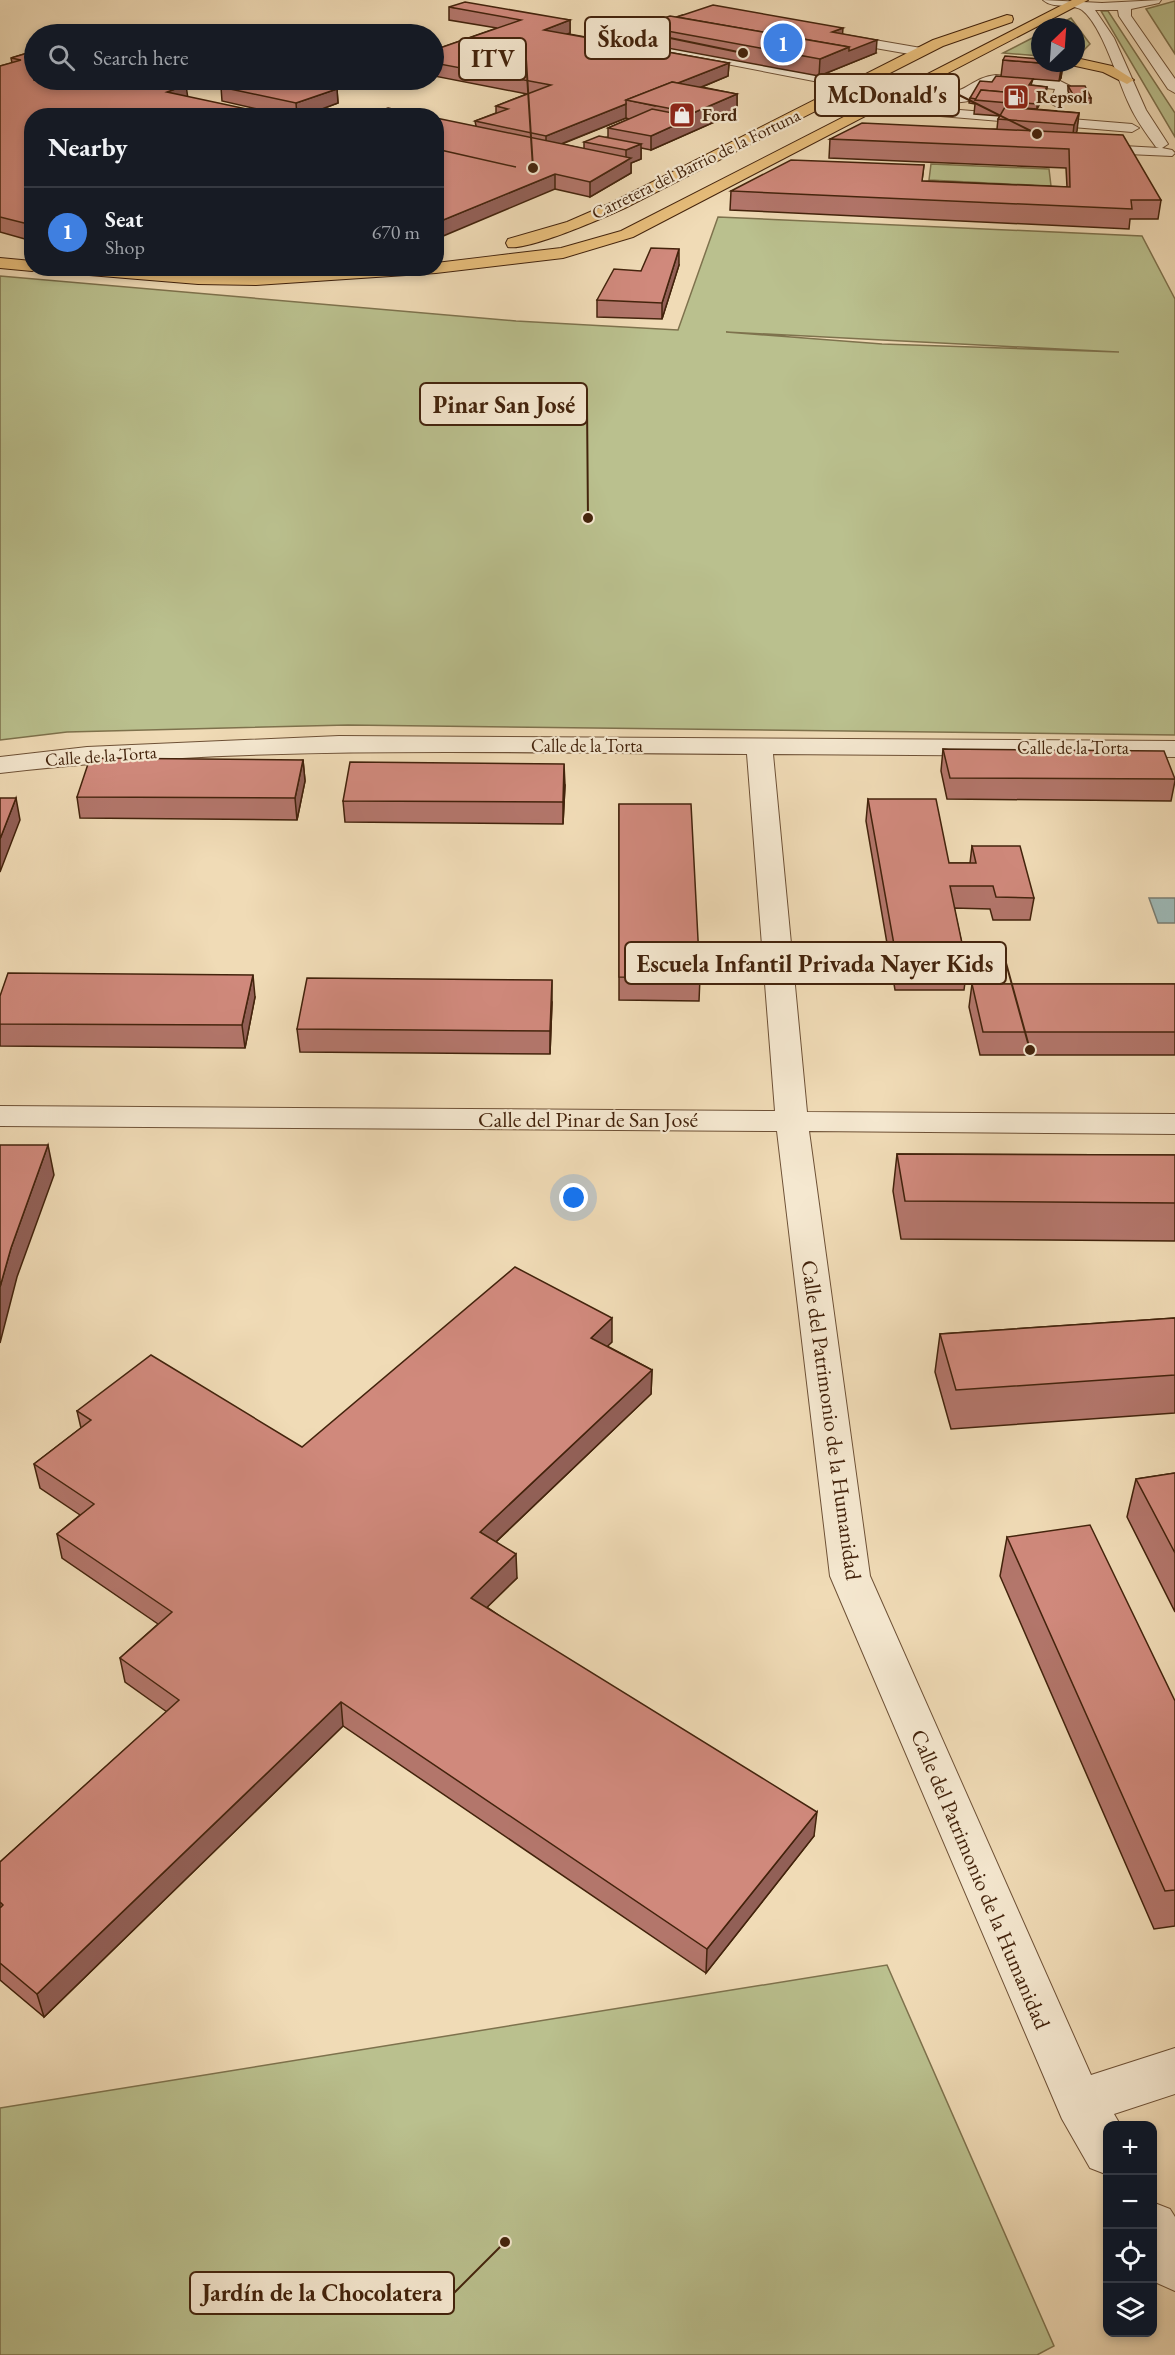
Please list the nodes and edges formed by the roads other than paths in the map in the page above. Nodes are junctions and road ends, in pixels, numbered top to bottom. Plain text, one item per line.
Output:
1 (1159, 0) edge
2 (1046, 2) edge
3 (1079, 3) edge
4 (1124, 5) junction
5 (698, 14) edge
6 (1020, 14) dead end
7 (821, 35) edge
8 (921, 52) junction
9 (970, 57) junction
10 (1004, 57) edge
11 (1085, 64) edge
12 (1127, 80) junction
13 (919, 84) junction
14 (855, 85) junction
15 (1175, 89) edge
16 (960, 95) junction
17 (992, 97) edge
18 (1136, 104) junction
19 (874, 107) junction
20 (1119, 109) dead end
21 (948, 115) junction
22 (996, 118) junction
23 (1057, 123) junction
24 (1100, 127) junction
25 (829, 130) junction
26 (1152, 131) junction
27 (849, 134) edge
28 (990, 135) edge
29 (1167, 153) junction
30 (1175, 166) edge
31 (573, 225) junction
32 (604, 242) junction
33 (444, 259) edge
34 (0, 263) edge
35 (24, 265) edge
36 (444, 267) edge
37 (162, 276) edge
38 (321, 276) edge
39 (759, 746) junction
40 (1175, 749) edge
41 (0, 765) edge
42 (0, 1116) edge
43 (792, 1121) junction
44 (1175, 1124) edge
45 (1175, 2071) edge
46 (1079, 2102) junction
47 (1103, 2144) edge
48 (1153, 2229) edge
49 (1175, 2265) edge

1 - 4 street
2 - 3 street
3 - 4 street
3 - 9 main road, Carretera del Barrio de la Fortuna
3 - 12 street
4 - 15 street
5 - 14 street
6 - 8 main road, Carretera del Barrio de la Fortuna
7 - 8 street
8 - 14 main road, Carretera del Barrio de la Fortuna
9 - 10 main road
9 - 13 main road, Carretera del Barrio de la Fortuna
11 - 12 main road
12 - 18 street
13 - 16 street
13 - 19 main road, Carretera del Barrio de la Fortuna
14 - 31 main road, Carretera del Barrio de la Fortuna
16 - 17 street
16 - 21 street
16 - 23 street
18 - 20 street
18 - 26 street
19 - 21 street
19 - 25 main road, Carretera del Barrio de la Fortuna
21 - 22 street
22 - 23 street
22 - 28 street
23 - 24 street
24 - 26 street
24 - 29 street
25 - 27 street
25 - 32 main road, Carretera del Barrio de la Fortuna
26 - 29 street
29 - 30 street
31 - 32 main road, Carretera del Barrio de la Fortuna
31 - 33 main road, Carretera del Barrio de la Fortuna
32 - 36 main road, Carretera del Barrio de la Fortuna
34 - 35 main road
37 - 38 main road
39 - 40 street, Calle de la Torta
39 - 41 street, Calle de la Torta
39 - 43 street, Calle del Patrimonio de la Humanidad
42 - 43 street, Calle del Pinar de San José
43 - 44 street, Calle del Pinar de San José
43 - 46 street, Calle del Patrimonio de la Humanidad
45 - 46 street
46 - 47 street, Calle del Patrimonio de la Humanidad
48 - 49 street

